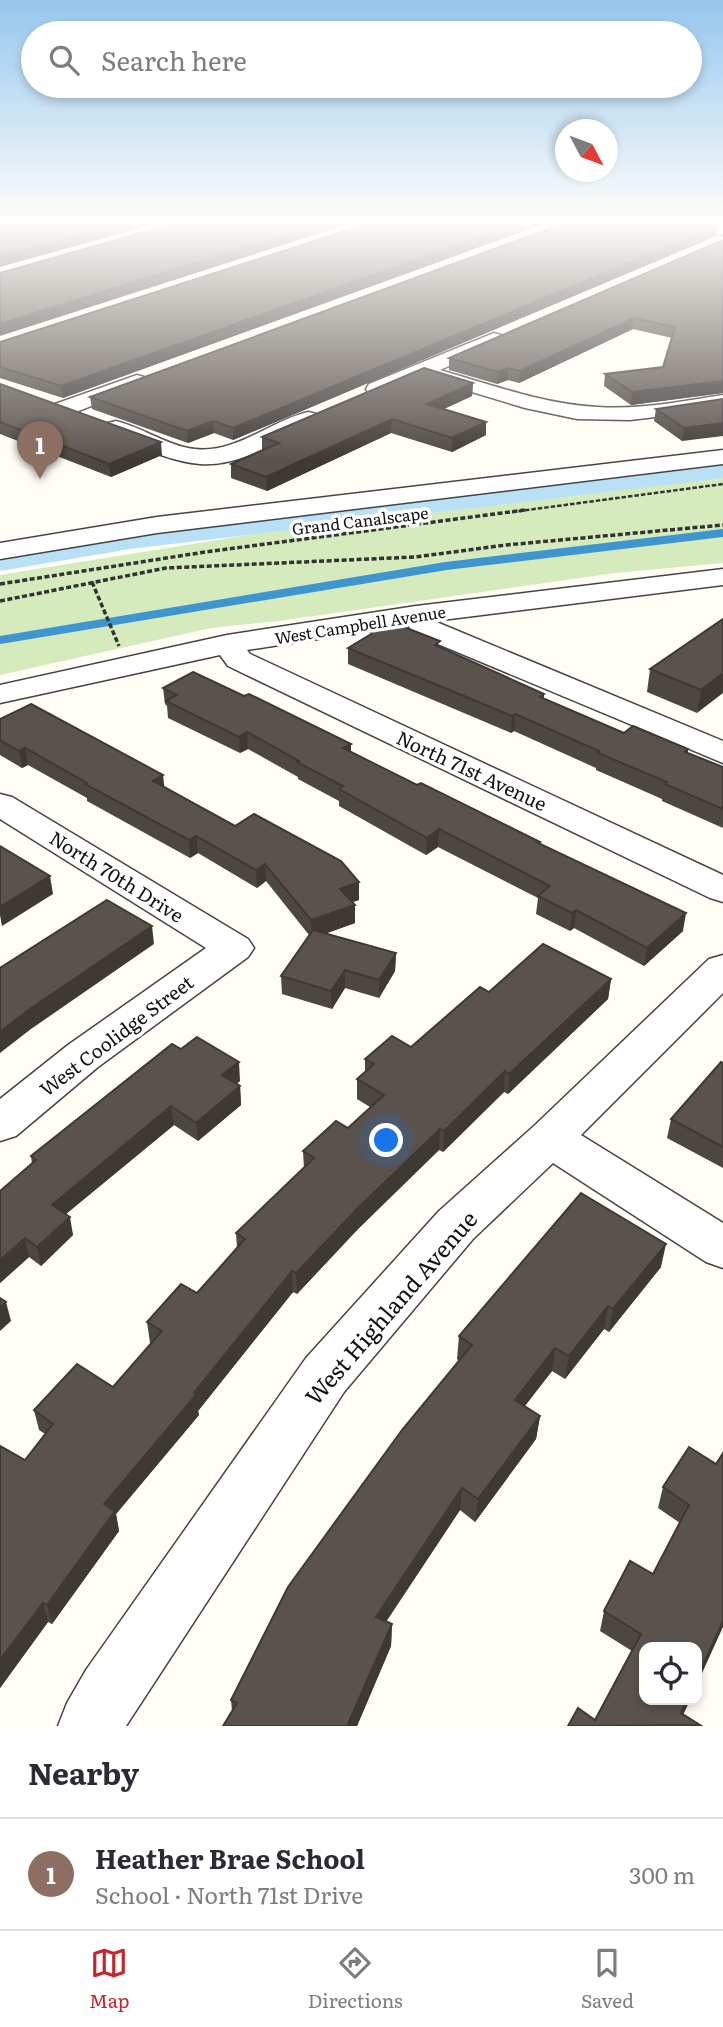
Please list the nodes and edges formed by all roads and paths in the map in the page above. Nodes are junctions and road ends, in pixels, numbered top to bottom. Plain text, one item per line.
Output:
1 (509, 333) edge
2 (420, 370) junction
3 (161, 373) edge
4 (356, 398) edge
5 (38, 400) edge
6 (723, 402) edge
7 (539, 404) junction
8 (63, 409) junction
9 (331, 409) edge
10 (507, 420) dead end
11 (723, 457) edge
12 (723, 484) edge
13 (723, 525) edge
14 (0, 551) edge
15 (723, 577) edge
16 (92, 582) junction
17 (0, 584) edge
18 (0, 601) edge
19 (416, 615) junction
20 (117, 641) dead end
21 (227, 644) junction
22 (0, 694) edge
23 (723, 753) edge
24 (0, 804) edge
25 (723, 890) edge
26 (234, 948) joint
27 (723, 969) edge
28 (0, 1124) edge
29 (550, 1138) junction
30 (723, 1248) edge
31 (90, 1726) edge

1 - 2 street
2 - 4 street
2 - 7 street
3 - 8 street
5 - 8 street
6 - 7 street
7 - 10 street
8 - 9 street
11 - 14 street
12 - 17 path, Grand Canalscape
13 - 16 path
15 - 19 street, West Campbell Avenue
16 - 18 path
16 - 20 path
19 - 21 street, West Campbell Avenue
19 - 23 street
21 - 22 street, West Campbell Avenue
21 - 25 street, North 71st Avenue
24 - 26 street, North 70th Drive
26 - 28 street, West Coolidge Street
27 - 29 street, West Highland Avenue
29 - 30 street
29 - 31 street, West Highland Avenue

